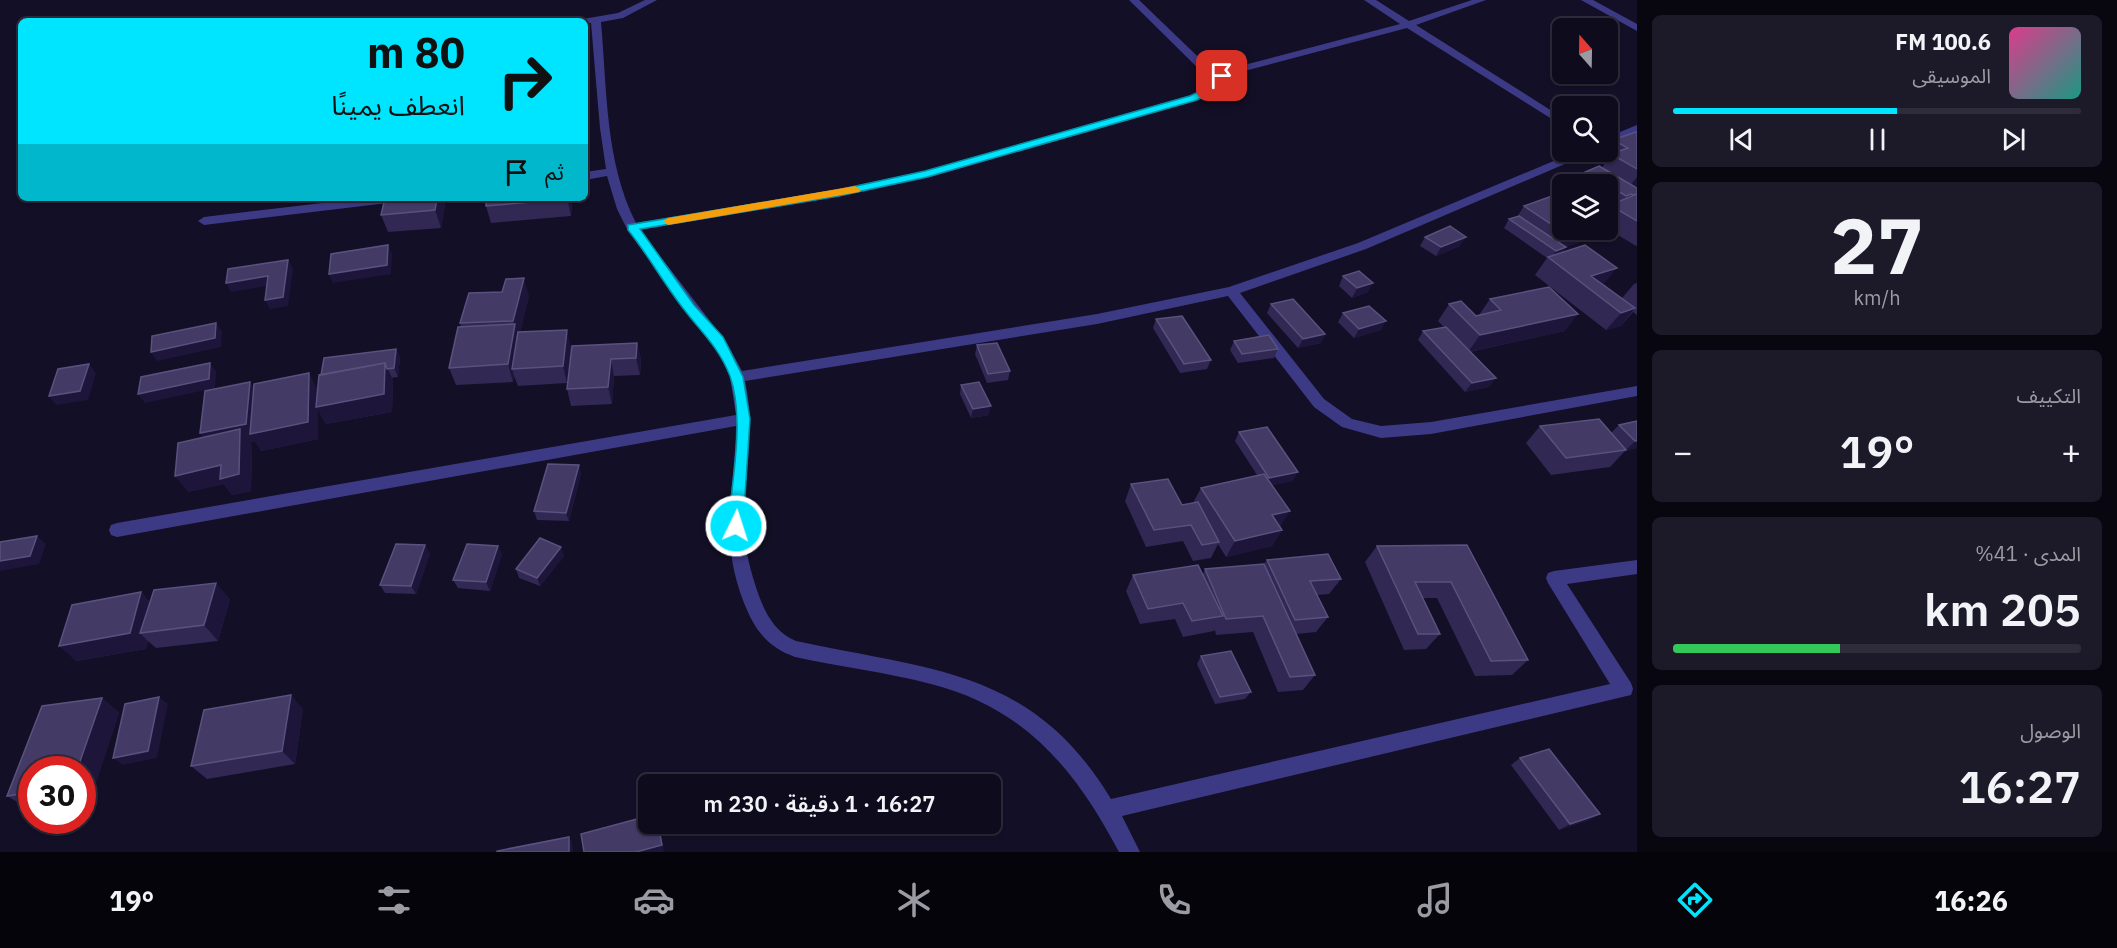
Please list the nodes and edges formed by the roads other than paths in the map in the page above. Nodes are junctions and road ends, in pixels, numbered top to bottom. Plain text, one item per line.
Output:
1 (652, 0) edge
2 (1134, 0) edge
3 (1369, 0) edge
4 (1481, 0) edge
5 (1586, 0) edge
6 (588, 21) edge
7 (1408, 25) junction
8 (588, 27) edge
9 (1637, 28) edge
10 (1217, 81) junction
11 (1552, 116) edge
12 (1637, 128) edge
13 (1618, 137) edge
14 (1560, 162) edge
15 (613, 172) junction
16 (588, 176) edge
17 (371, 201) edge
18 (204, 221) dead end
19 (632, 227) junction
20 (1231, 291) junction
21 (737, 377) junction
22 (1637, 391) edge
23 (744, 419) junction
24 (117, 530) dead end
25 (1637, 567) edge
26 (1109, 809) junction
27 (1130, 852) edge

1 - 6 street
2 - 10 street
3 - 7 street
4 - 7 street
5 - 9 street
7 - 10 street
7 - 11 street
8 - 15 street
10 - 19 street
12 - 13 street
14 - 20 street
15 - 16 street
15 - 19 street
17 - 18 street
19 - 21 street
20 - 21 street
20 - 22 street
21 - 23 street
23 - 24 street
23 - 26 street
25 - 26 street
26 - 27 street

